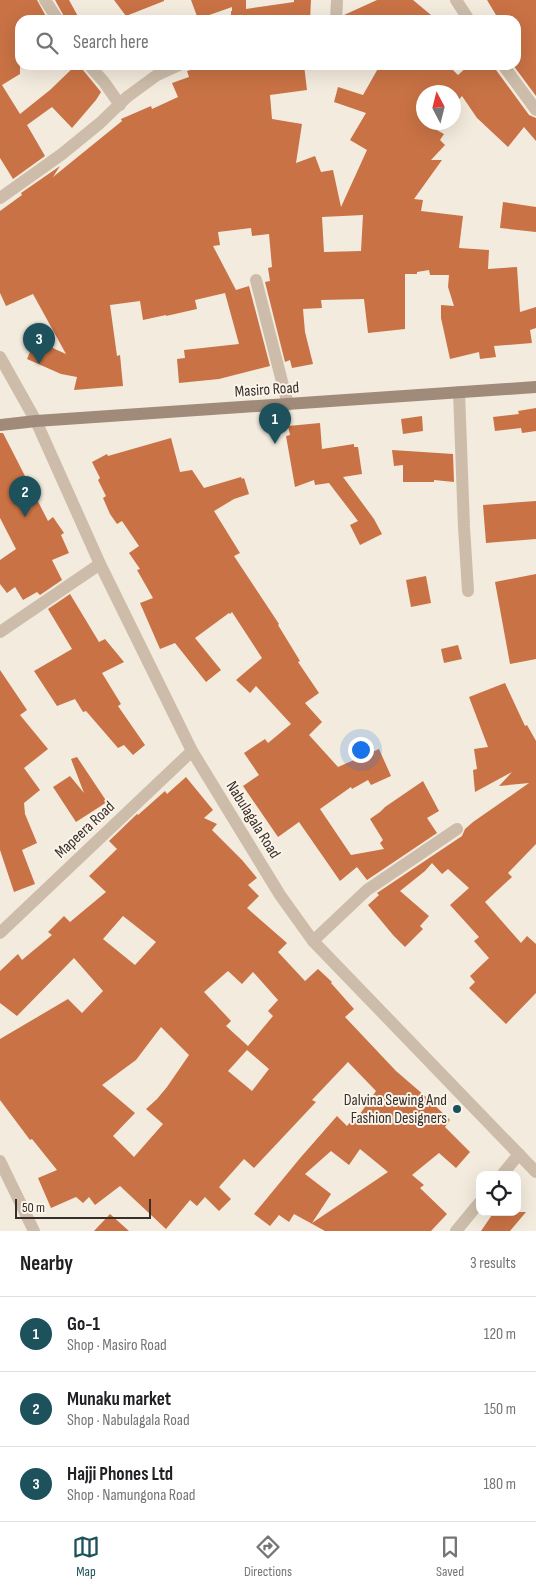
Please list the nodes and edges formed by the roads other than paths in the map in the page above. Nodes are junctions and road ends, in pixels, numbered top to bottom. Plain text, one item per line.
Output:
1 (45, 0) edge
2 (337, 0) edge
3 (456, 0) edge
4 (55, 15) edge
5 (336, 15) edge
6 (466, 15) edge
7 (93, 70) edge
8 (168, 70) edge
9 (508, 70) edge
10 (120, 105) junction
11 (536, 110) edge
12 (1, 195) edge
13 (256, 280) dead end
14 (0, 357) edge
15 (536, 387) edge
16 (459, 392) junction
17 (288, 405) junction
18 (36, 421) junction
19 (0, 425) edge
20 (100, 564) junction
21 (468, 591) dead end
22 (0, 632) edge
23 (192, 751) junction
24 (457, 829) dead end
25 (0, 933) edge
26 (313, 941) junction
27 (519, 1154) junction
28 (0, 1161) edge
29 (505, 1171) edge
30 (536, 1172) edge
31 (476, 1207) edge
32 (34, 1231) edge
33 (456, 1231) edge

1 - 4 street
2 - 5 street
3 - 6 street
7 - 10 street
8 - 10 street
9 - 11 street
10 - 12 street
13 - 17 street
14 - 18 street, Nabulagala Road
15 - 16 main road, Masiro Road
16 - 17 main road, Masiro Road
16 - 21 street
17 - 18 main road, Masiro Road
18 - 19 main road, Masiro Road
18 - 20 street, Nabulagala Road
20 - 22 street
20 - 23 street, Nabulagala Road
23 - 25 street, Mapeera Road
23 - 26 street, Nabulagala Road
24 - 26 street
26 - 27 street, Nabulagala Road
27 - 29 street
27 - 30 street, Nabulagala Road
28 - 32 street
31 - 33 street

